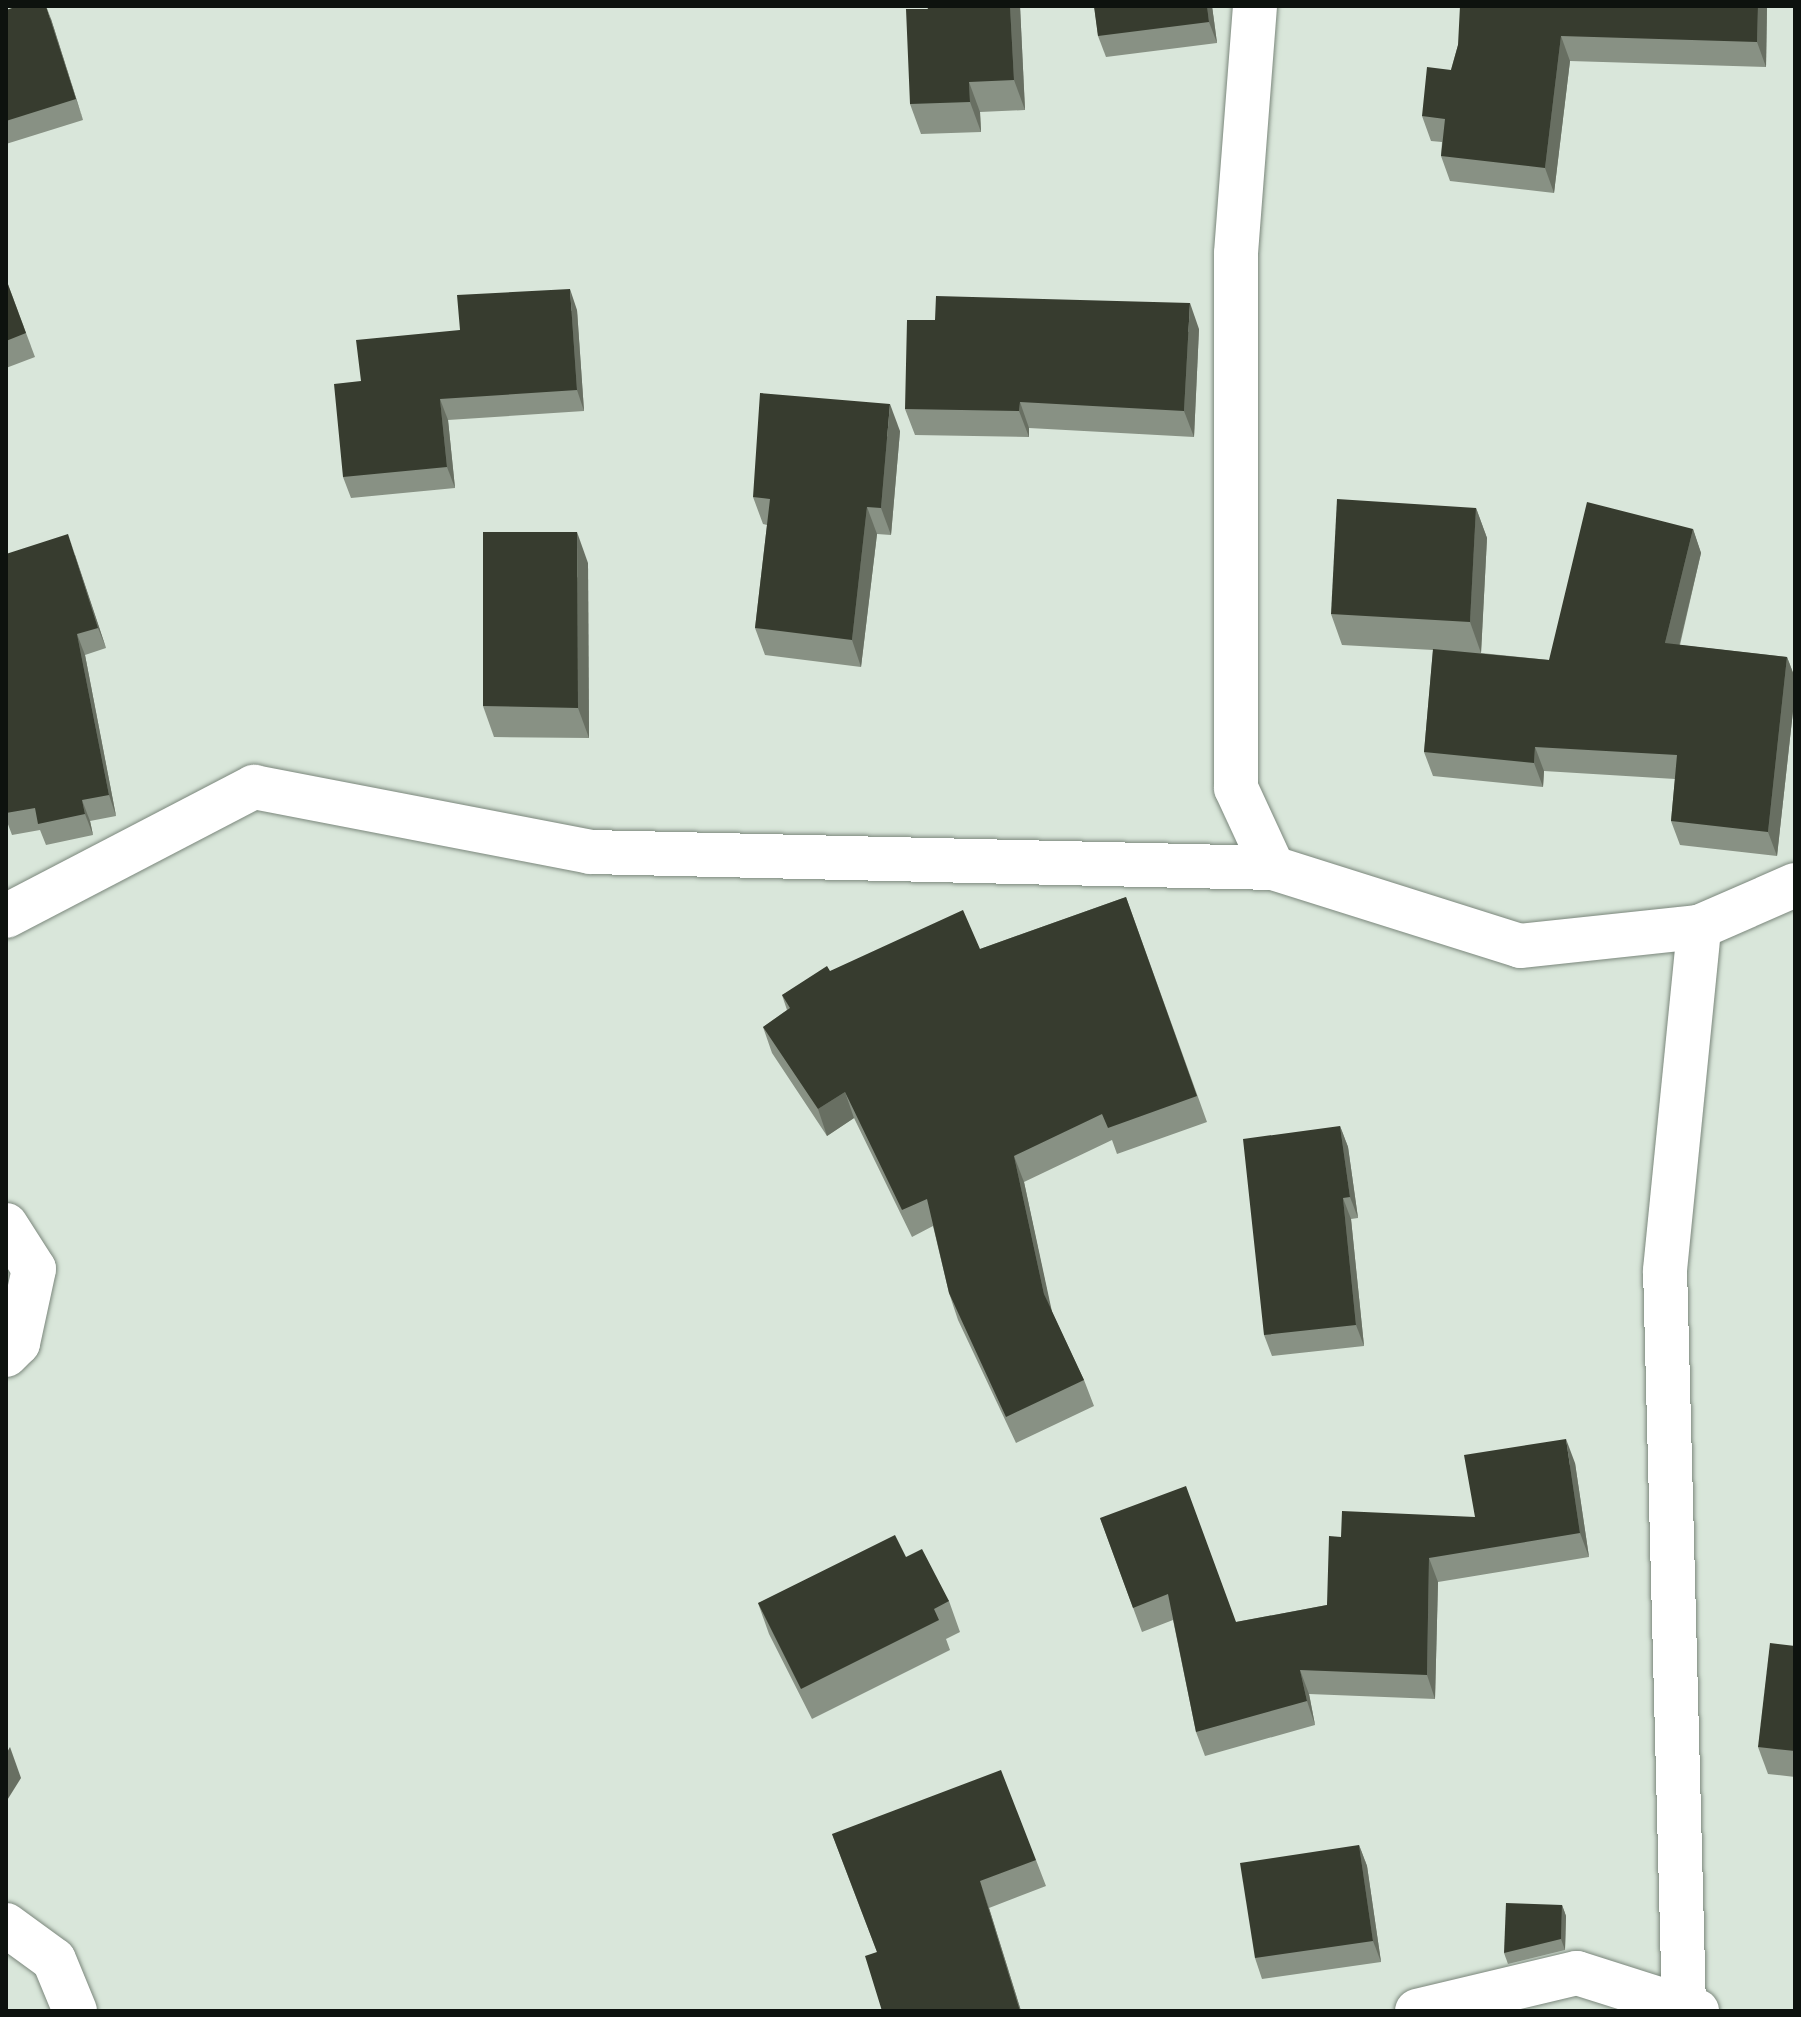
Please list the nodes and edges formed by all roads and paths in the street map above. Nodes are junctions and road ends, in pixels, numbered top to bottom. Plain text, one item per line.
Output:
1 (1255, 6) edge
2 (1273, 868) junction
3 (1795, 885) edge
4 (6, 916) edge
5 (1699, 927) junction
6 (6, 1225) edge
7 (6, 1355) edge
8 (6, 1925) edge
9 (1690, 2009) edge
10 (75, 2011) edge
11 (1417, 2011) edge

1 - 2 street
2 - 4 street
2 - 5 street
3 - 5 street
5 - 9 street
6 - 7 street
8 - 10 street
9 - 11 street

